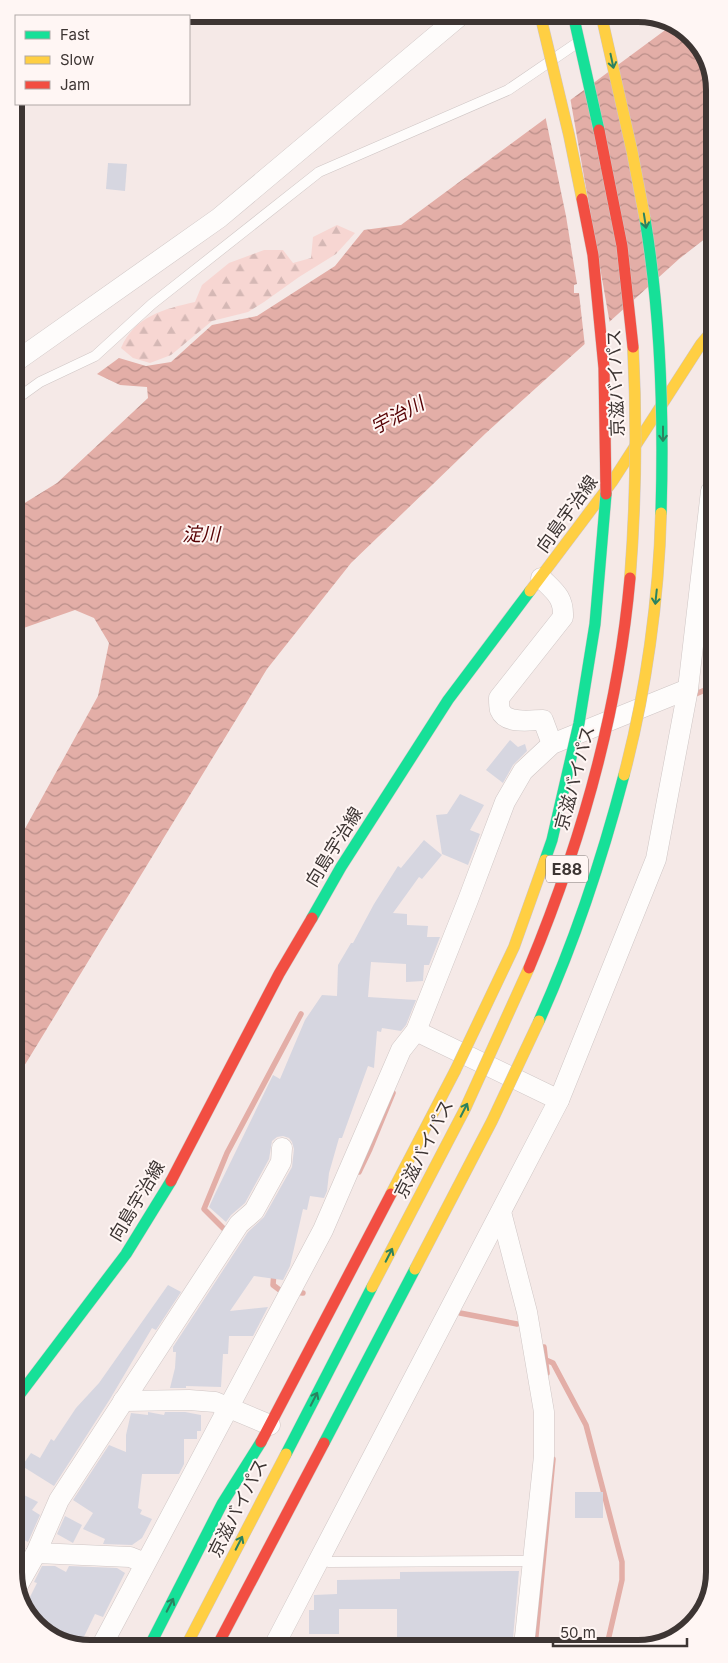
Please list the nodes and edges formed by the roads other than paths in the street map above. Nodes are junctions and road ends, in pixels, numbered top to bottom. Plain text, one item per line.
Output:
1 (451, 23) edge
2 (542, 23) edge
3 (575, 23) edge
4 (603, 23) edge
5 (587, 36) dead end
6 (706, 338) edge
7 (23, 356) edge
8 (23, 394) edge
9 (706, 534) edge
10 (541, 578) junction
11 (688, 689) junction
12 (552, 744) junction
13 (416, 1031) junction
14 (559, 1100) junction
15 (282, 1148) dead end
16 (501, 1212) junction
17 (22, 1391) edge
18 (123, 1401) junction
19 (229, 1407) junction
20 (270, 1425) junction
21 (259, 1445) junction
22 (240, 1497) dead end
23 (223, 1549) dead end
24 (36, 1552) junction
25 (320, 1559) junction
26 (533, 1561) junction
27 (145, 1563) junction
28 (23, 1576) edge
29 (105, 1640) edge
30 (153, 1640) edge
31 (188, 1640) edge
32 (199, 1640) edge
33 (220, 1640) edge
34 (277, 1640) edge
35 (525, 1640) edge

1 - 7 street
2 - 20 main road, bridge
31 -> 3 main road, 京滋バイパス / E88, bridge
4 -> 33 main road, E88, bridge
5 - 8 lane
6 - 10 main road, 向島宇治線
9 - 11 street
10 - 12 street
10 - 17 main road, 向島宇治線
11 - 12 street
11 - 14 street
12 - 13 street
13 - 14 street
13 - 19 street
14 - 16 street
15 - 18 street
16 - 25 street
16 - 26 street
18 - 19 street
18 - 24 street
19 - 20 street
19 - 27 street
20 - 21 main road
21 - 22 main road
30 -> 21 main road
23 - 32 main road
24 - 27 street
24 - 28 street
25 - 26 lane
25 - 34 street
26 - 35 street
27 - 29 street

